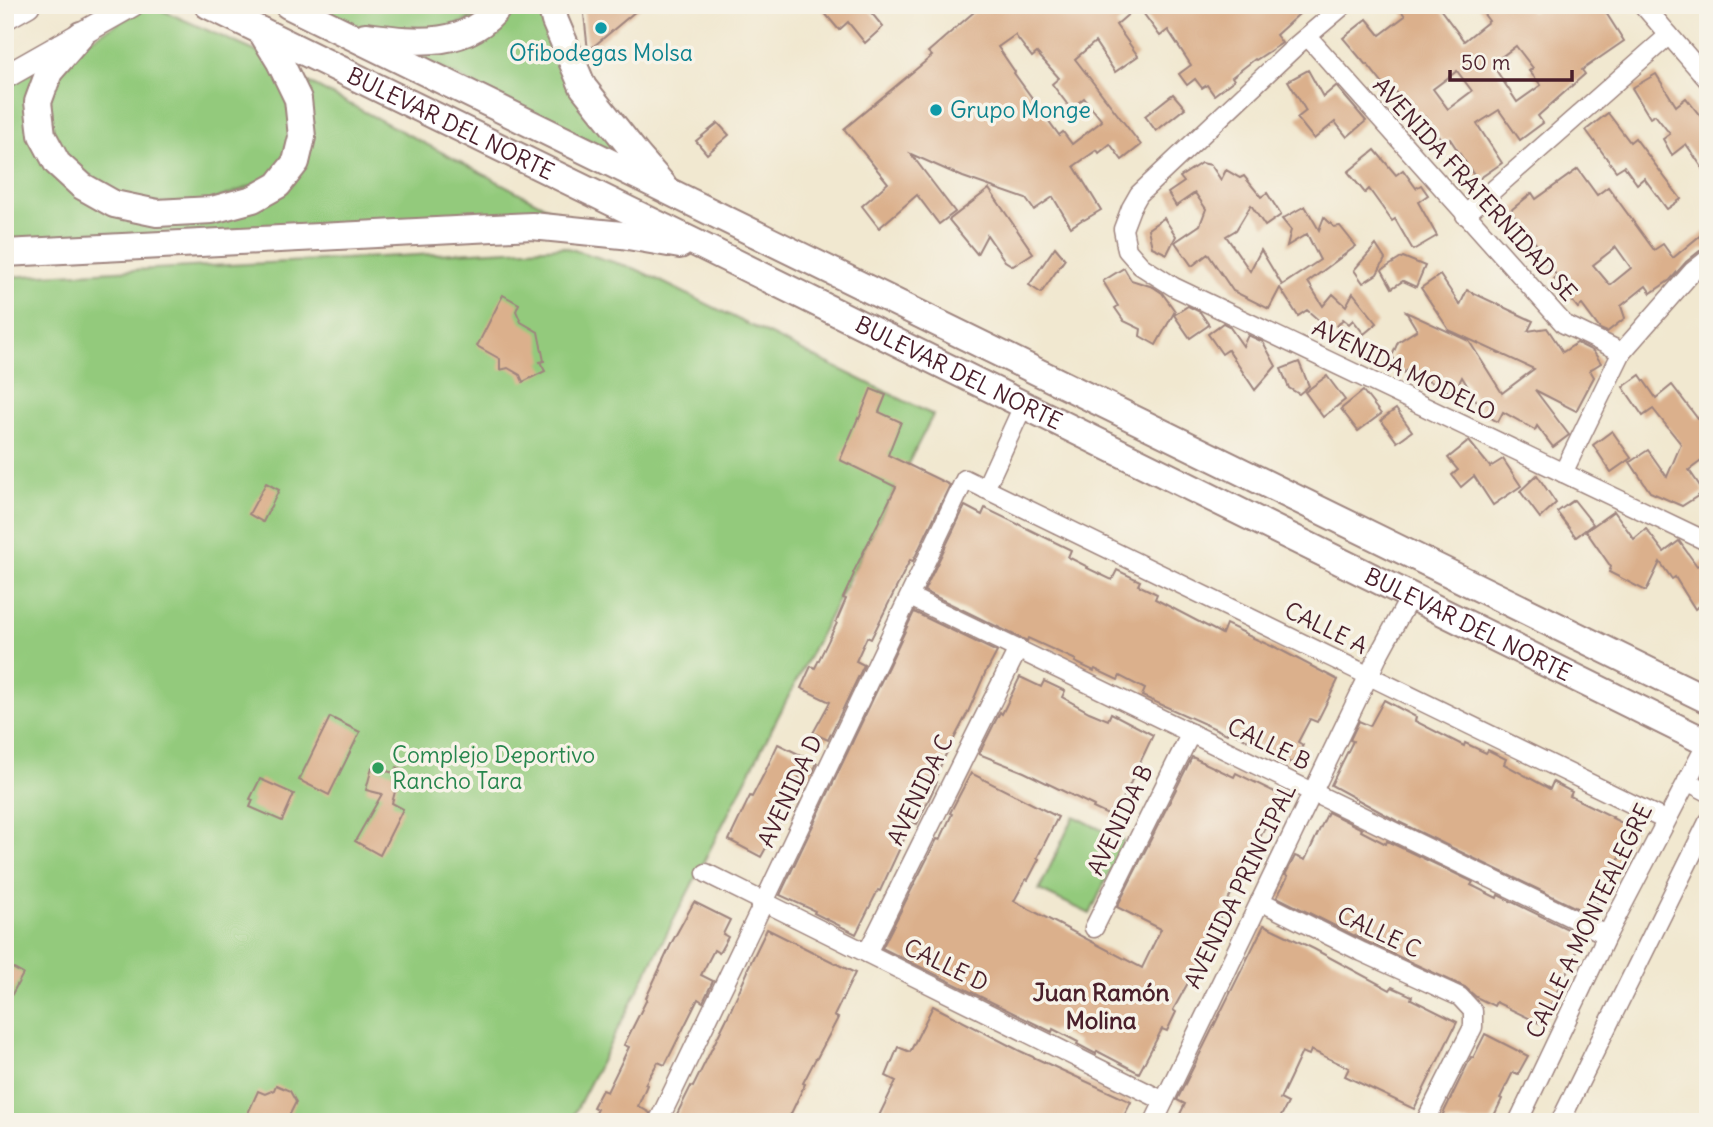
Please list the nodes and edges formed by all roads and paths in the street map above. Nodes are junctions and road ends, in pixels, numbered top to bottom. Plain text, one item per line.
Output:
1 (28, 5) edge
2 (132, 5) edge
3 (208, 5) edge
4 (288, 5) edge
5 (500, 5) edge
6 (551, 5) edge
7 (1344, 5) edge
8 (1643, 5) edge
9 (5, 18) edge
10 (261, 31) junction
11 (346, 34) junction
12 (80, 35) junction
13 (1669, 35) junction
14 (1308, 37) junction
15 (5, 77) edge
16 (1708, 79) edge
17 (672, 194) junction
18 (1465, 215) junction
19 (710, 250) junction
20 (5, 253) edge
21 (1708, 259) edge
22 (1622, 352) junction
23 (1023, 406) junction
24 (1563, 473) junction
25 (965, 479) joint
26 (985, 489) junction
27 (1708, 542) edge
28 (910, 597) junction
29 (1410, 597) junction
30 (1018, 649) junction
31 (1368, 677) junction
32 (1708, 700) edge
33 (1191, 733) junction
34 (1707, 743) edge
35 (1687, 781) junction
36 (1313, 792) junction
37 (1708, 792) edge
38 (1665, 820) junction
39 (1708, 822) edge
40 (706, 873) dead end
41 (1260, 901) junction
42 (764, 902) junction
43 (1094, 928) dead end
44 (1607, 934) junction
45 (867, 953) junction
46 (1164, 1101) junction
47 (658, 1122) edge
48 (1154, 1122) edge
49 (1425, 1122) edge
50 (1518, 1122) edge
51 (1560, 1122) edge

1 - 9 main road
2 - 12 main road
3 - 10 highway, BULEVAR DEL NORTE
4 - 11 highway, BULEVAR DEL NORTE
5 - 11 highway
6 - 17 highway
7 - 14 street
8 - 13 street
10 - 12 highway
10 - 19 highway, BULEVAR DEL NORTE
11 - 17 highway, BULEVAR DEL NORTE
12 - 15 main road
13 - 16 street
13 - 18 street
14 - 18 street, AVENIDA FRATERNIDAD SE
14 - 24 street, AVENIDA MODELO
17 - 32 highway, BULEVAR DEL NORTE
18 - 22 street, AVENIDA FRATERNIDAD SE
19 - 20 highway
19 - 23 highway, BULEVAR DEL NORTE
21 - 22 street
22 - 24 street
23 - 26 street
23 - 29 highway, BULEVAR DEL NORTE
24 - 27 street, AVENIDA MODELO
25 - 26 street, CALLE A
25 - 28 street, AVENIDA D
26 - 31 street, CALLE A
28 - 30 street, CALLE B
28 - 42 street, AVENIDA D
29 - 31 street, AVENIDA PRINCIPAL
29 - 34 highway, BULEVAR DEL NORTE
30 - 33 street, CALLE B
30 - 45 street, AVENIDA C
31 - 36 street, AVENIDA PRINCIPAL
31 - 38 street, CALLE A
33 - 36 street, CALLE B
33 - 43 street, AVENIDA B
34 - 35 street, CALLE A MONTEALEGRE
35 - 37 street
35 - 38 street, CALLE A MONTEALEGRE
36 - 41 street, AVENIDA PRINCIPAL
36 - 44 street, CALLE B
38 - 44 street, CALLE A MONTEALEGRE
39 - 51 street
40 - 42 street, CALLE D
41 - 46 street, AVENIDA PRINCIPAL
41 - 49 street, CALLE C
42 - 45 street, CALLE D
42 - 47 street, AVENIDA D
44 - 50 street, CALLE A MONTEALEGRE
45 - 46 street, CALLE D
46 - 48 street, AVENIDA PRINCIPAL

